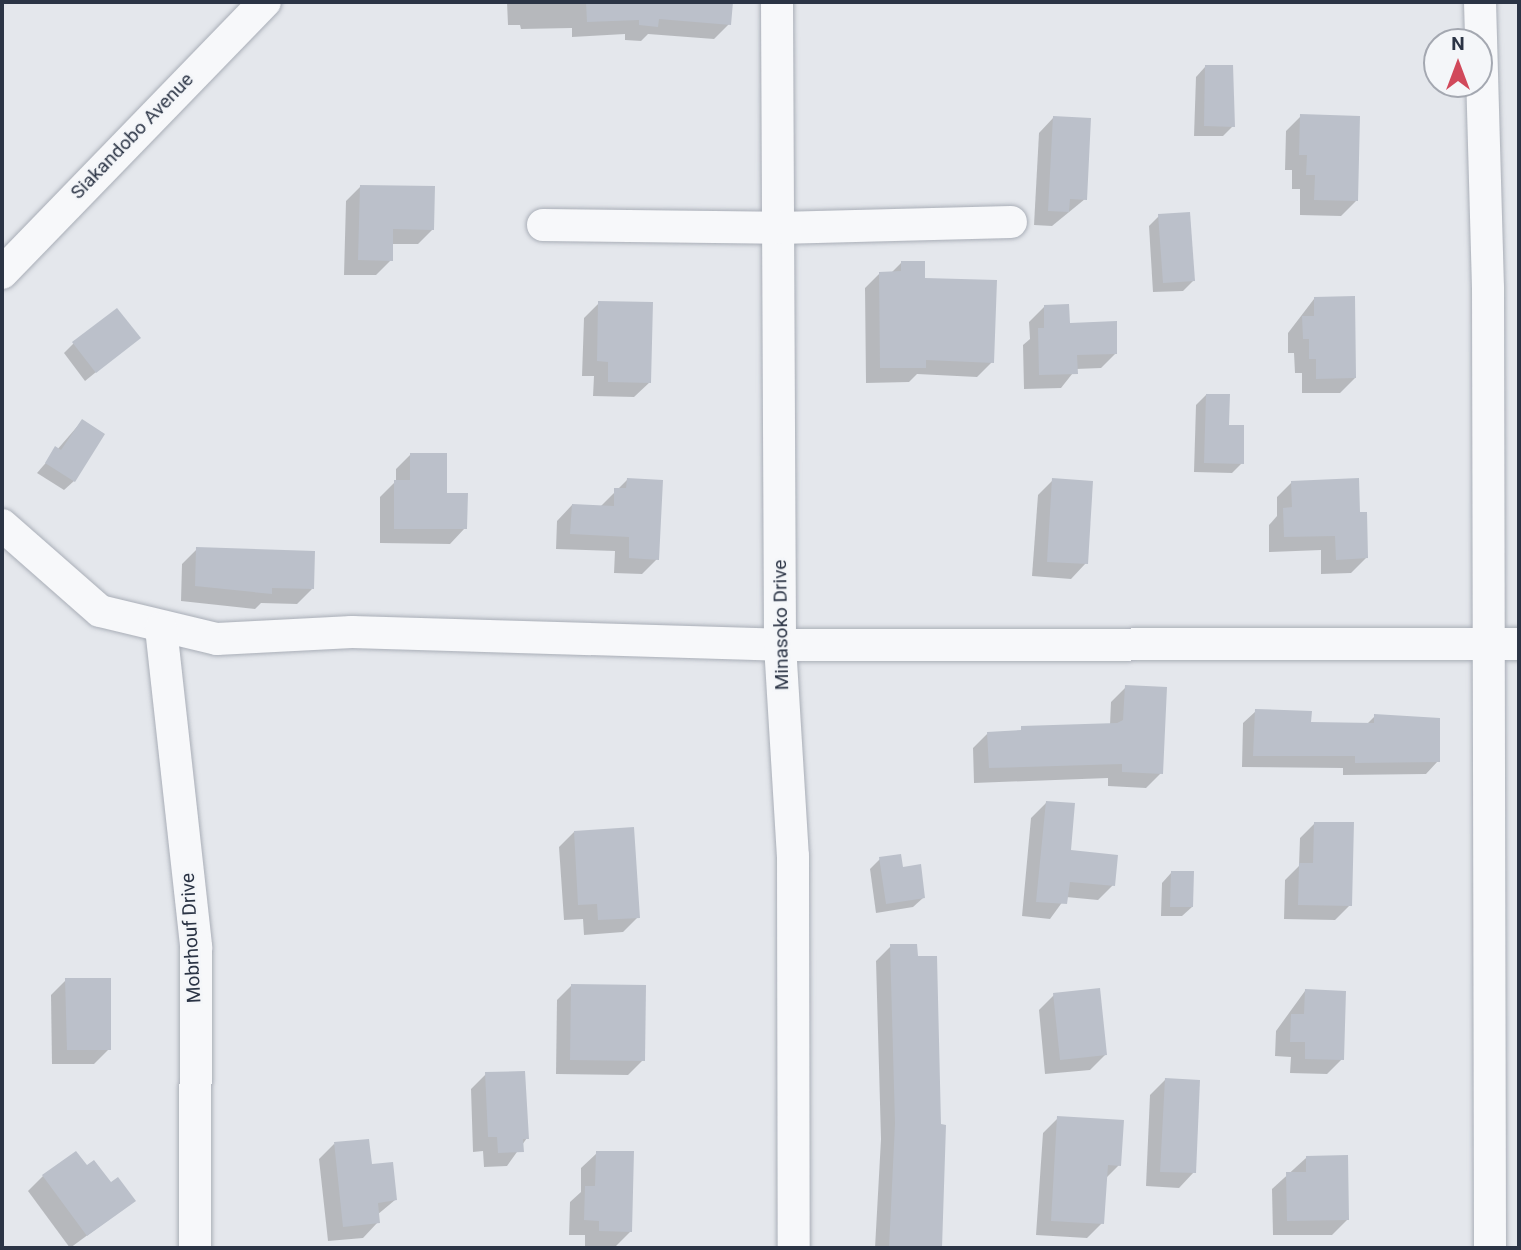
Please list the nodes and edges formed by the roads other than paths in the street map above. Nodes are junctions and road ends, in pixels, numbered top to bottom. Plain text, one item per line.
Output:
1 (265, 2) edge
2 (777, 2) edge
3 (1480, 2) edge
4 (1011, 222) dead end
5 (543, 225) dead end
6 (778, 228) junction
7 (2, 272) edge
8 (2, 525) edge
9 (161, 628) junction
10 (1504, 643) edge
11 (780, 645) junction
12 (195, 1248) edge
13 (794, 1248) edge
14 (1490, 1248) edge

1 - 7 street, Siakandobo Avenue
2 - 6 street, Minasoko Drive
3 - 10 street
4 - 6 street
5 - 6 street
6 - 11 street, Minasoko Drive
8 - 9 street
9 - 11 street
9 - 12 street, Mobrhouf Drive
10 - 11 street
10 - 14 street
11 - 13 street, Minasoko Drive

